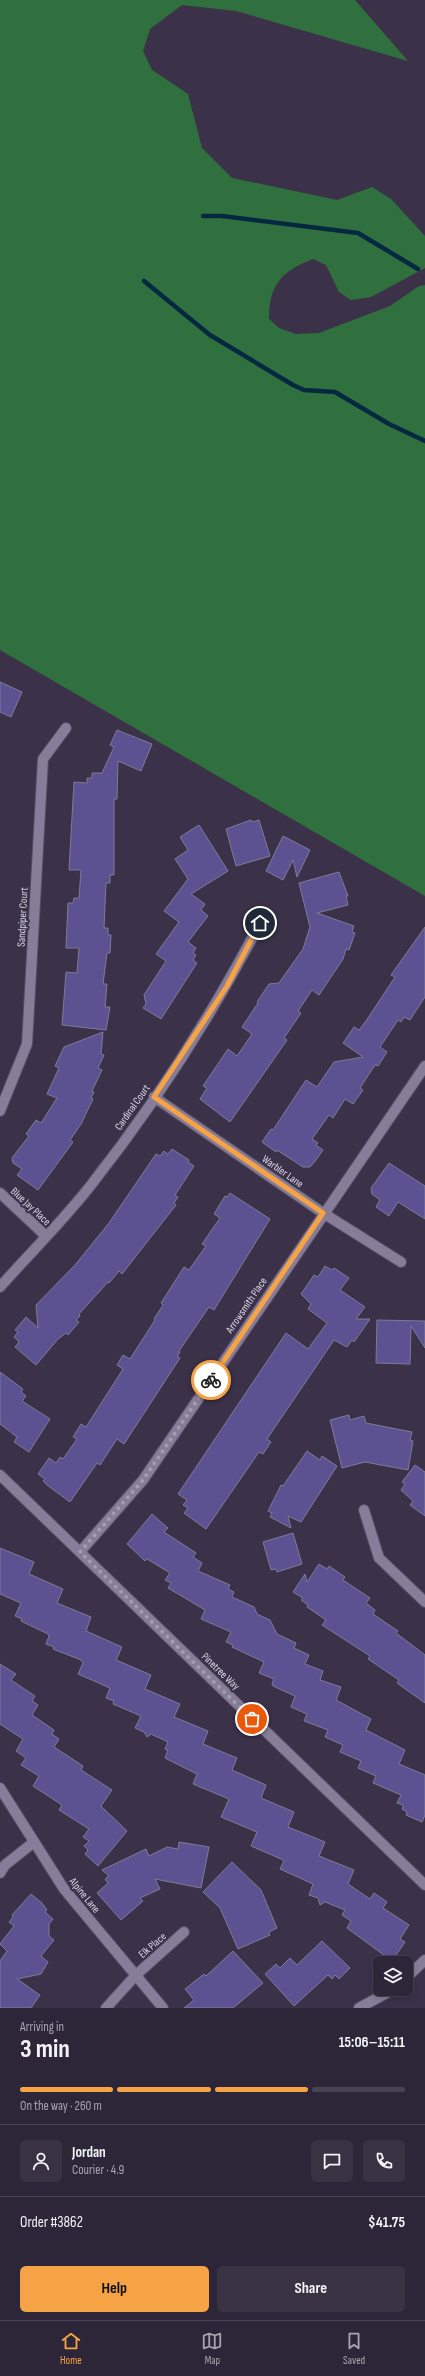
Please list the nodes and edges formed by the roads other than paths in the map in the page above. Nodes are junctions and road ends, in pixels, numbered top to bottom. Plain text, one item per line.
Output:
1 (66, 728) dead end
2 (260, 923) dead end
3 (425, 1066) edge
4 (154, 1097) junction
5 (0, 1111) edge
6 (0, 1193) edge
7 (323, 1213) junction
8 (46, 1236) junction
9 (401, 1262) dead end
10 (0, 1287) edge
11 (0, 1475) edge
12 (364, 1510) dead end
13 (80, 1552) junction
14 (425, 1602) edge
15 (0, 1788) edge
16 (34, 1842) junction
17 (0, 1874) edge
18 (425, 1885) edge
19 (184, 1932) dead end
20 (425, 1960) edge
21 (413, 1971) edge
22 (136, 1975) junction
23 (381, 1996) edge
24 (106, 2008) edge
25 (163, 2008) edge
26 (359, 2008) edge

1 - 5 street, Sandpiper Court
2 - 4 street, Cardinal Court
3 - 7 street, Arrowsmith Place
4 - 7 street, Warbler Lane
4 - 8 street, Cardinal Court
6 - 8 street, Blue Jay Place
7 - 9 street, Warbler Lane
7 - 13 street, Arrowsmith Place
8 - 10 street, Cardinal Court
11 - 13 street, Pinetree Way
12 - 14 street
13 - 18 street, Pinetree Way
15 - 16 street, Alpine Lane
16 - 17 street
16 - 22 street, Alpine Lane
19 - 22 street, Elk Place
20 - 21 street
22 - 24 street, Elk Place
22 - 25 street, Alpine Lane
23 - 26 street

